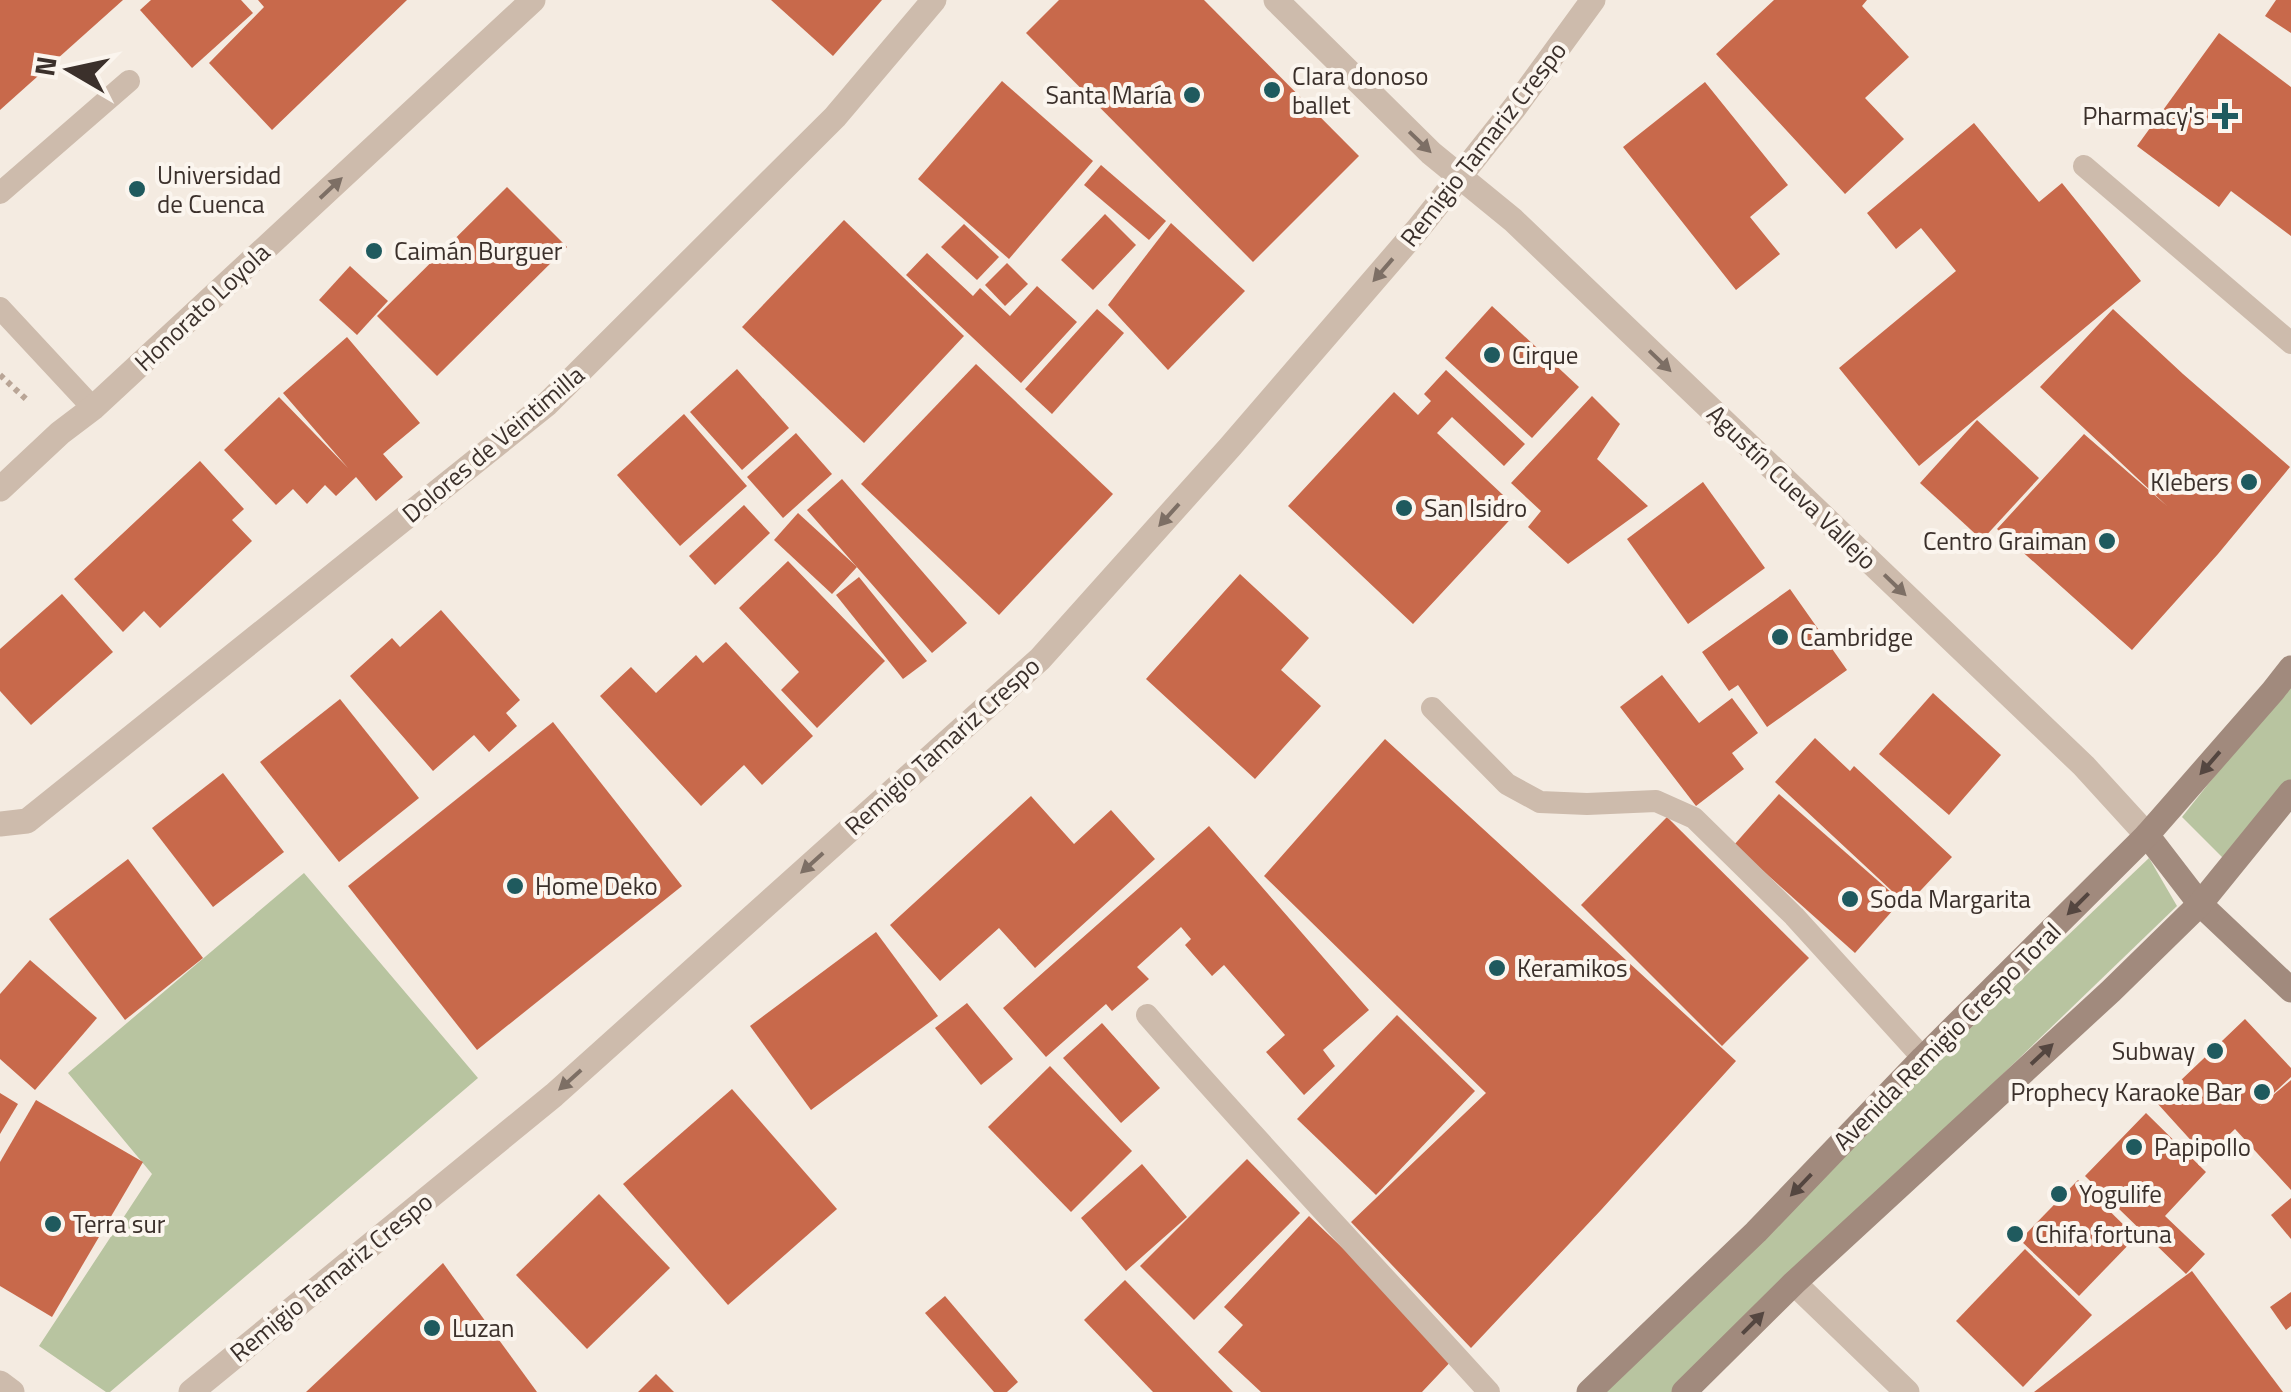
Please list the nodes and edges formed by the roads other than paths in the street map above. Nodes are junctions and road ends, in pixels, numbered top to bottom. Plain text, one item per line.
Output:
1 (533, 0) edge
2 (934, 0) edge
3 (1276, 0) edge
4 (1593, 0) edge
5 (129, 82) dead end
6 (2084, 166) dead end
7 (1461, 176) junction
8 (0, 193) edge
9 (0, 308) edge
10 (2291, 343) edge
11 (94, 408) junction
12 (0, 488) edge
13 (2291, 668) edge
14 (1432, 708) dead end
15 (2291, 792) edge
16 (0, 824) edge
17 (2147, 835) junction
18 (2200, 904) junction
19 (2291, 990) edge
20 (1147, 1015) dead end
21 (1923, 1058) junction
22 (1794, 1283) junction
23 (0, 1384) edge
24 (12, 1392) edge
25 (191, 1392) edge
26 (1489, 1392) edge
27 (1588, 1392) edge
28 (1684, 1392) edge
29 (1907, 1392) edge

11 -> 1 street, Honorato Loyola
2 - 16 street, Dolores de Veintimilla
3 -> 7 street, Agustín Cueva Vallejo
4 - 7 street, Remigio Tamariz Crespo
5 - 8 lane
6 - 10 lane
7 -> 17 street, Agustín Cueva Vallejo
7 -> 25 street, Remigio Tamariz Crespo
9 - 11 lane
11 - 12 street, Honorato Loyola
13 -> 17 main road, Avenida Remigio Crespo Toral
14 - 21 lane
15 - 18 main road
17 - 18 main road, Agustín Cueva Vallejo
17 -> 21 main road, Avenida Remigio Crespo Toral
18 - 19 main road, Agustín Cueva Vallejo
22 -> 18 main road
20 - 26 lane
21 -> 27 main road, Avenida Remigio Crespo Toral
28 -> 22 main road
22 - 29 street
23 - 24 street

